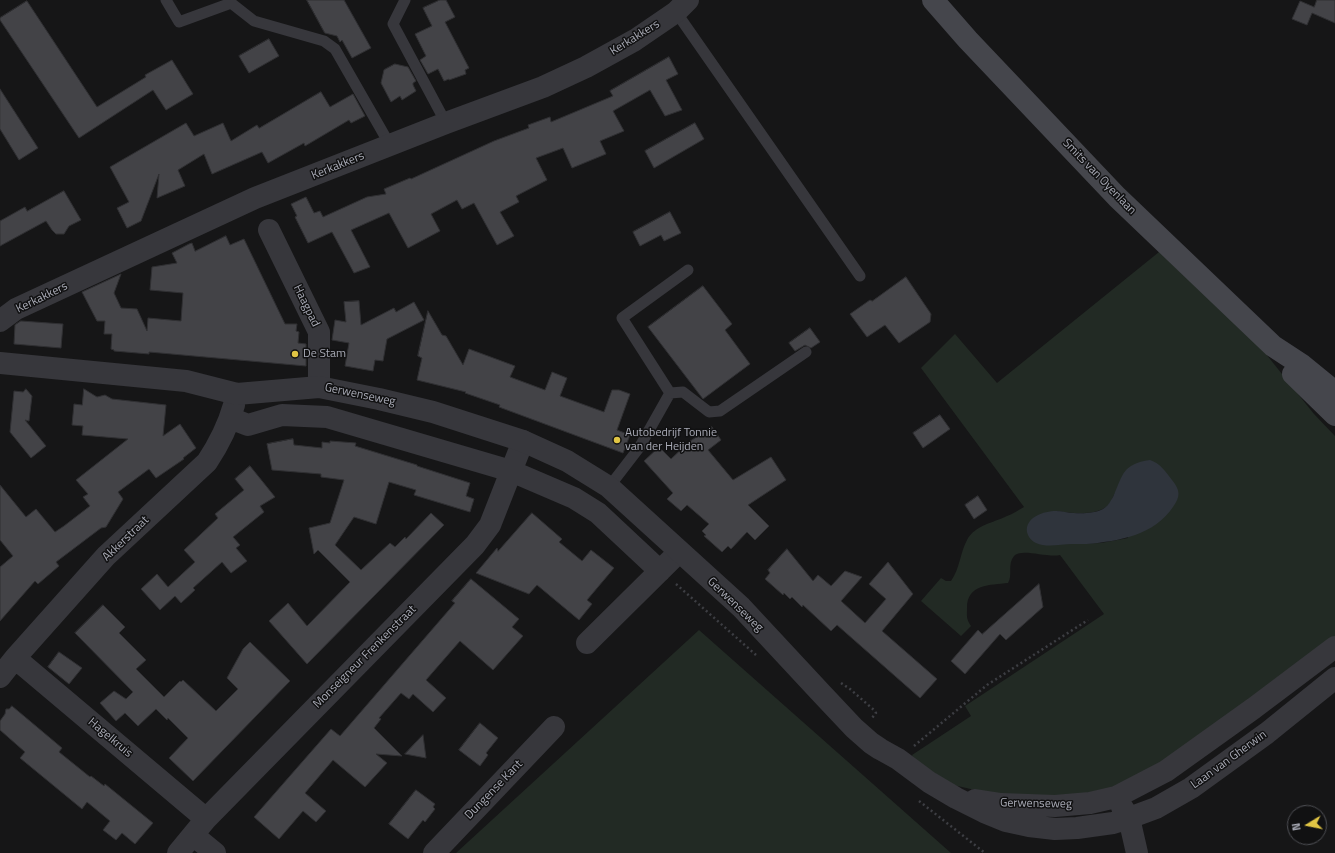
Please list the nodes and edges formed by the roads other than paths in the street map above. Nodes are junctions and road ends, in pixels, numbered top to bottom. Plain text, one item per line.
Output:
1 (166, 0) edge
2 (404, 0) edge
3 (933, 0) edge
4 (682, 6) edge
5 (446, 123) junction
6 (390, 145) junction
7 (269, 230) dead end
8 (688, 270) dead end
9 (860, 276) dead end
10 (0, 321) edge
11 (1273, 346) junction
12 (806, 352) dead end
13 (0, 363) edge
14 (319, 386) junction
15 (1335, 392) edge
16 (670, 393) junction
17 (237, 394) junction
18 (1335, 415) edge
19 (230, 418) junction
20 (523, 441) junction
21 (511, 471) junction
22 (609, 487) junction
23 (679, 552) junction
24 (660, 571) junction
25 (587, 643) dead end
26 (1335, 647) edge
27 (15, 658) junction
28 (0, 677) edge
29 (1335, 678) edge
30 (554, 727) dead end
31 (1116, 797) junction
32 (956, 798) junction
33 (1121, 820) junction
34 (199, 827) junction
35 (178, 853) edge
36 (215, 853) edge
37 (434, 853) edge
38 (1124, 853) edge
39 (1137, 853) edge

1 - 6 lane
2 - 5 lane
3 - 11 main road, Smits van Oyenlaan
4 - 5 street, Kerkakkers
4 - 9 lane, Kerkakkers
5 - 6 street, Kerkakkers
6 - 10 street, Kerkakkers
7 - 14 street, Haagpad
8 - 16 lane
11 - 15 main road, Smits van Oyenlaan
11 - 18 main road, Smits van Oyenlaan
12 - 16 lane
13 - 17 street, Gerwenseweg
14 - 17 street, Gerwenseweg
14 - 20 street, Gerwenseweg
16 - 22 lane
17 - 19 street, Akkerstraat
19 - 21 street
19 - 27 street, Akkerstraat
20 - 21 street, Monseigneur Frenkenstraat
20 - 22 street, Gerwenseweg
21 - 24 street
21 - 34 street, Monseigneur Frenkenstraat
22 - 23 street, Gerwenseweg
23 - 24 street
23 - 32 street, Gerwenseweg
24 - 25 street
26 - 31 street
27 - 28 street, Akkerstraat
27 - 34 street, Hagelkruis
29 - 33 street, Laan van Gherwin
30 - 37 street, Dungense Kant
31 - 32 street, Gerwenseweg
31 - 33 street
32 - 33 street, Gerwenseweg
33 - 38 street
33 - 39 street
34 - 35 street, Monseigneur Frenkenstraat
34 - 36 street, Hagelkruis

